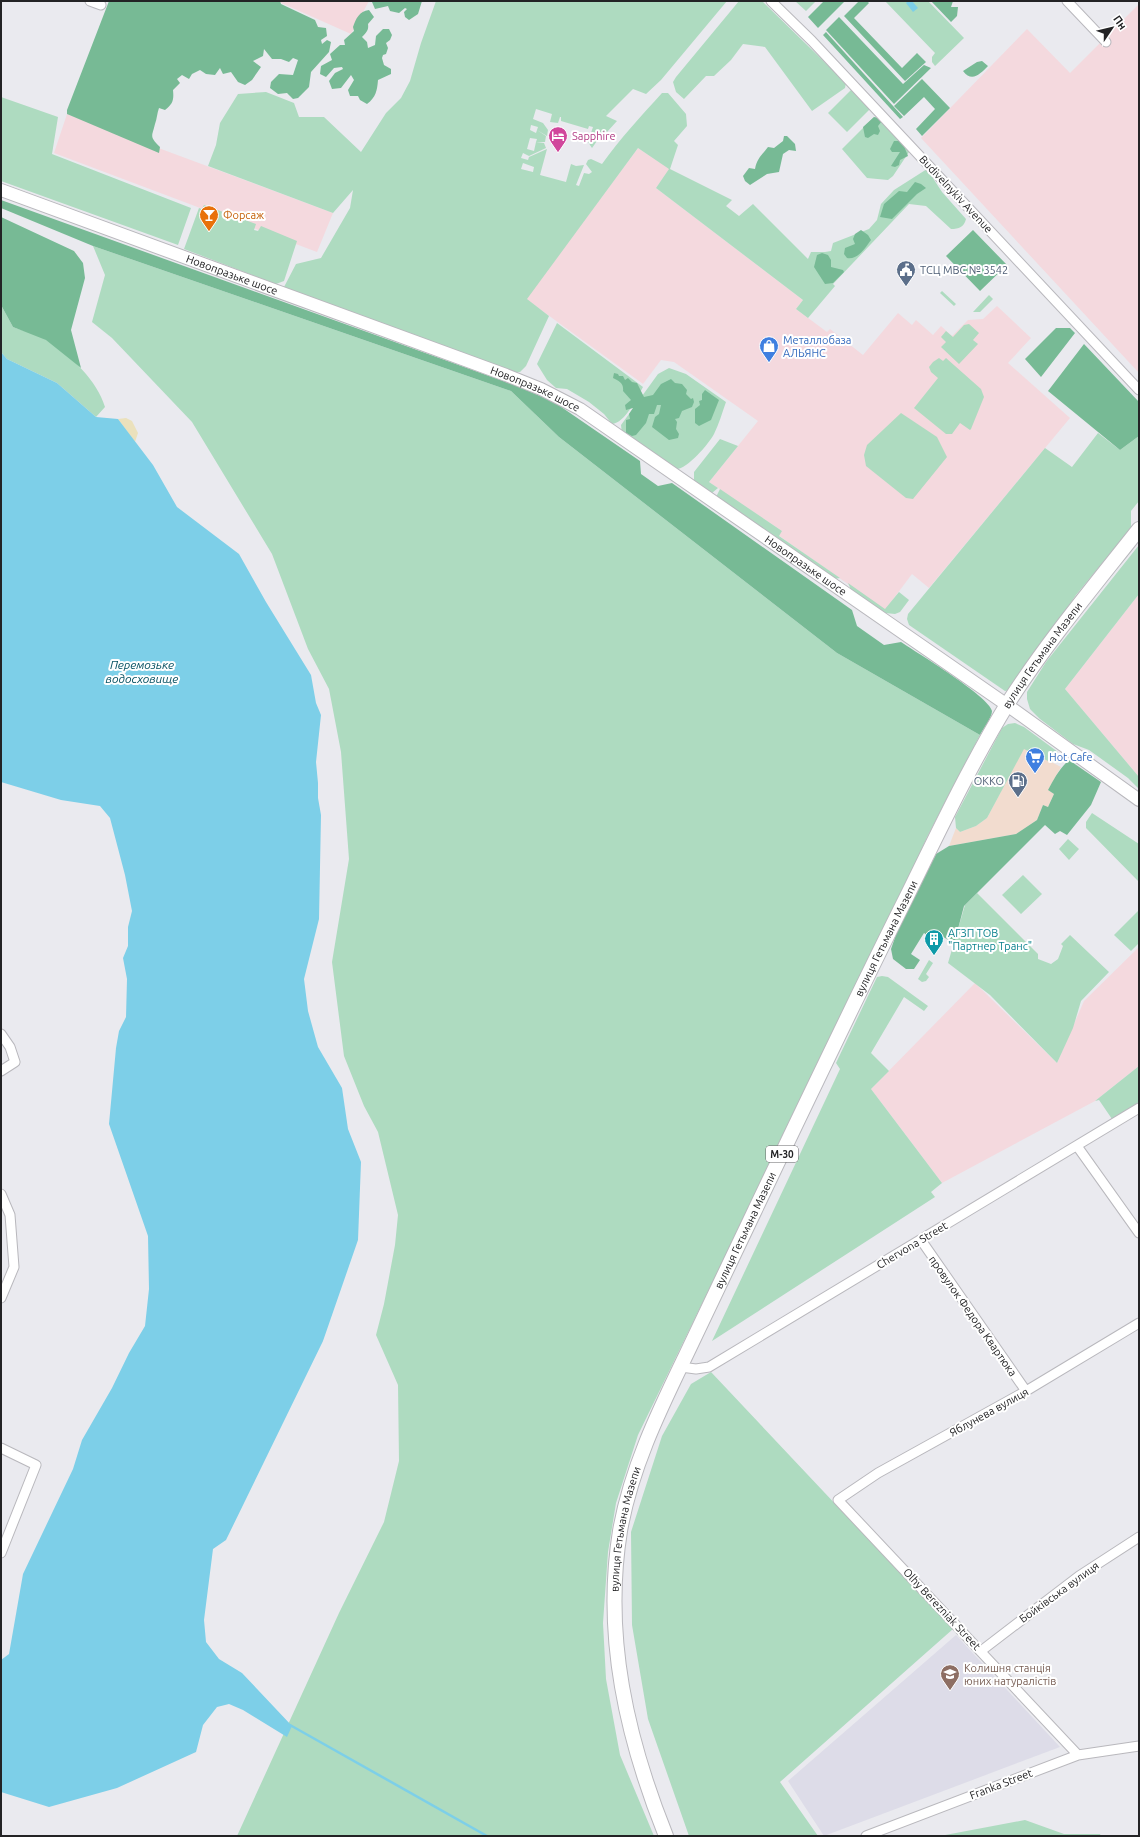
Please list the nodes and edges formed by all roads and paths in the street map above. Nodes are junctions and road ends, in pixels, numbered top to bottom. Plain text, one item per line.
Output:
1 (90, 1) edge
2 (771, 1) edge
3 (1067, 1) edge
4 (101, 5) dead end
5 (1106, 42) dead end
6 (1, 190) edge
7 (1139, 390) edge
8 (1139, 529) edge
9 (1007, 705) junction
10 (1139, 800) edge
11 (1, 1034) edge
12 (1, 1071) edge
13 (1139, 1108) edge
14 (1077, 1146) junction
15 (1, 1194) edge
16 (1139, 1233) edge
17 (921, 1240) junction
18 (1, 1298) edge
19 (1139, 1323) edge
20 (681, 1367) junction
21 (1026, 1391) junction
22 (1, 1448) edge
23 (838, 1500) joint
24 (1139, 1537) edge
25 (1, 1553) edge
26 (981, 1651) junction
27 (1139, 1746) edge
28 (1078, 1754) junction
29 (666, 1836) edge
30 (866, 1836) edge

1 - 4 street
2 - 7 street, Budivelnykiv Avenue
3 - 5 street
6 - 9 main road, Новопразьке шосе
8 - 9 highway, вулиця Гетьмана Мазепи / М-30
9 - 10 main road, Новопразьке шосе
9 - 20 highway, вулиця Гетьмана Мазепи / М-30
11 - 12 street
13 - 14 street, Chervona Street
14 - 16 street
14 - 17 street, Chervona Street
15 - 18 street
17 - 20 street, Chervona Street
17 - 21 street, провулок Федора Квартюка
19 - 21 street, Яблунева вулиця
20 - 29 highway, вулиця Гетьмана Мазепи / М-30
21 - 23 street, Яблунева вулиця
22 - 25 street
23 - 26 street, Olhy Berezniak Street
24 - 26 street, Бойківська вулиця
26 - 28 street, Olhy Berezniak Street
27 - 28 street, Franka Street
28 - 30 street, Franka Street

